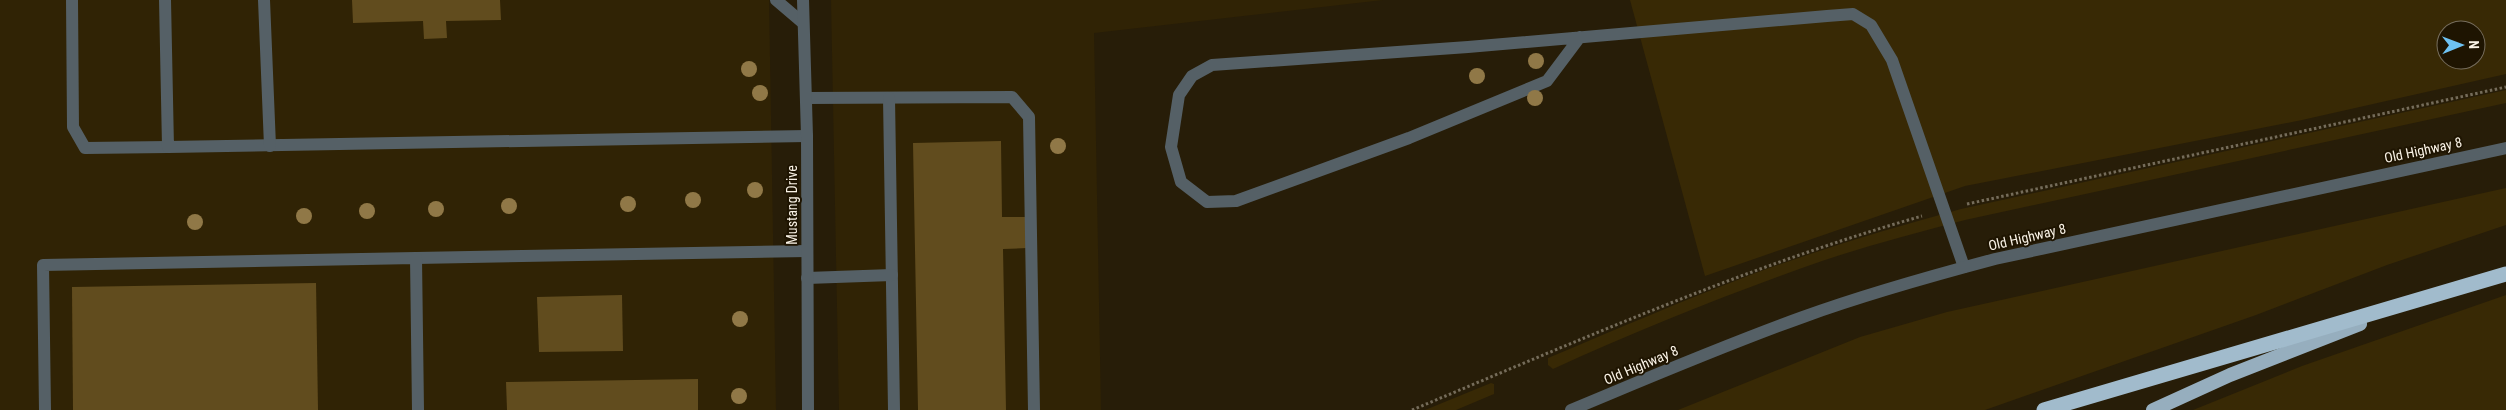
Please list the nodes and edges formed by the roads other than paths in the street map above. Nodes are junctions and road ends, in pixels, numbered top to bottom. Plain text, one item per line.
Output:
1 (72, 0) edge
2 (165, 0) edge
3 (264, 0) edge
4 (776, 0) edge
5 (803, 0) edge
6 (803, 23) junction
7 (1580, 38) junction
8 (806, 98) junction
9 (889, 98) junction
10 (807, 136) junction
11 (270, 146) junction
12 (168, 147) junction
13 (2506, 148) edge
14 (807, 251) junction
15 (416, 258) junction
16 (1964, 267) junction
17 (892, 275) junction
18 (2502, 275) edge
19 (807, 278) junction
20 (45, 410) edge
21 (418, 410) edge
22 (808, 410) edge
23 (894, 410) edge
24 (1034, 410) edge
25 (1571, 410) edge
26 (2044, 410) edge
27 (2153, 410) edge

1 - 12 street
2 - 12 street
3 - 11 street
4 - 6 street
5 - 6 street, Mustang Drive
6 - 8 street, Mustang Drive
7 - 7 street
7 - 16 street
8 - 9 street
8 - 10 street, Mustang Drive
9 - 17 street
9 - 24 street
10 - 11 street
10 - 14 street, Mustang Drive
11 - 12 street
13 - 16 street, Old Highway 8
14 - 15 street
14 - 19 street, Mustang Drive
15 - 20 street
15 - 21 street
16 - 25 street, Old Highway 8
17 - 19 street
17 - 23 street
18 - 26 highway
18 - 27 highway
19 - 22 street, Mustang Drive

